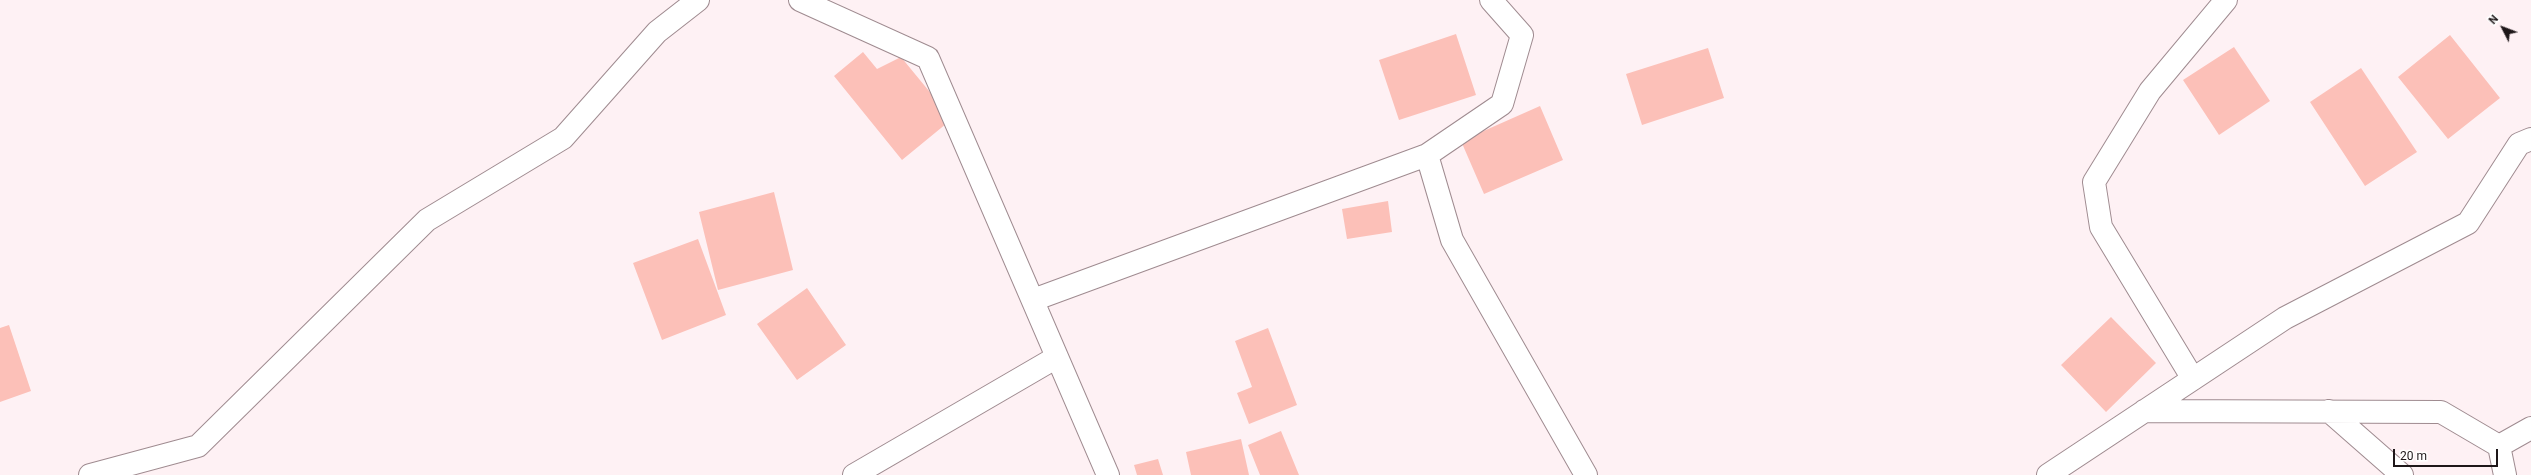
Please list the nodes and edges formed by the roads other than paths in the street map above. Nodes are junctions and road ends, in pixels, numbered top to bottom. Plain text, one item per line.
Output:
1 (698, 0) edge
2 (800, 0) edge
3 (1492, 0) edge
4 (2226, 0) edge
5 (2531, 139) edge
6 (1427, 154) junction
7 (1033, 300) junction
8 (1057, 357) junction
9 (2193, 379) junction
10 (2144, 411) junction
11 (2329, 411) junction
12 (2531, 428) edge
13 (2499, 446) junction
14 (90, 475) edge
15 (854, 475) edge
16 (1108, 475) edge
17 (1586, 475) edge
18 (2048, 475) edge
19 (2402, 475) edge
20 (2505, 475) edge

1 - 14 street
2 - 7 street
3 - 6 street
4 - 9 street
5 - 9 street
6 - 7 street
6 - 17 street
7 - 8 street
8 - 15 street
8 - 16 street
9 - 10 street
10 - 11 street
10 - 18 street
11 - 13 street
11 - 19 street
12 - 13 street
13 - 20 street

